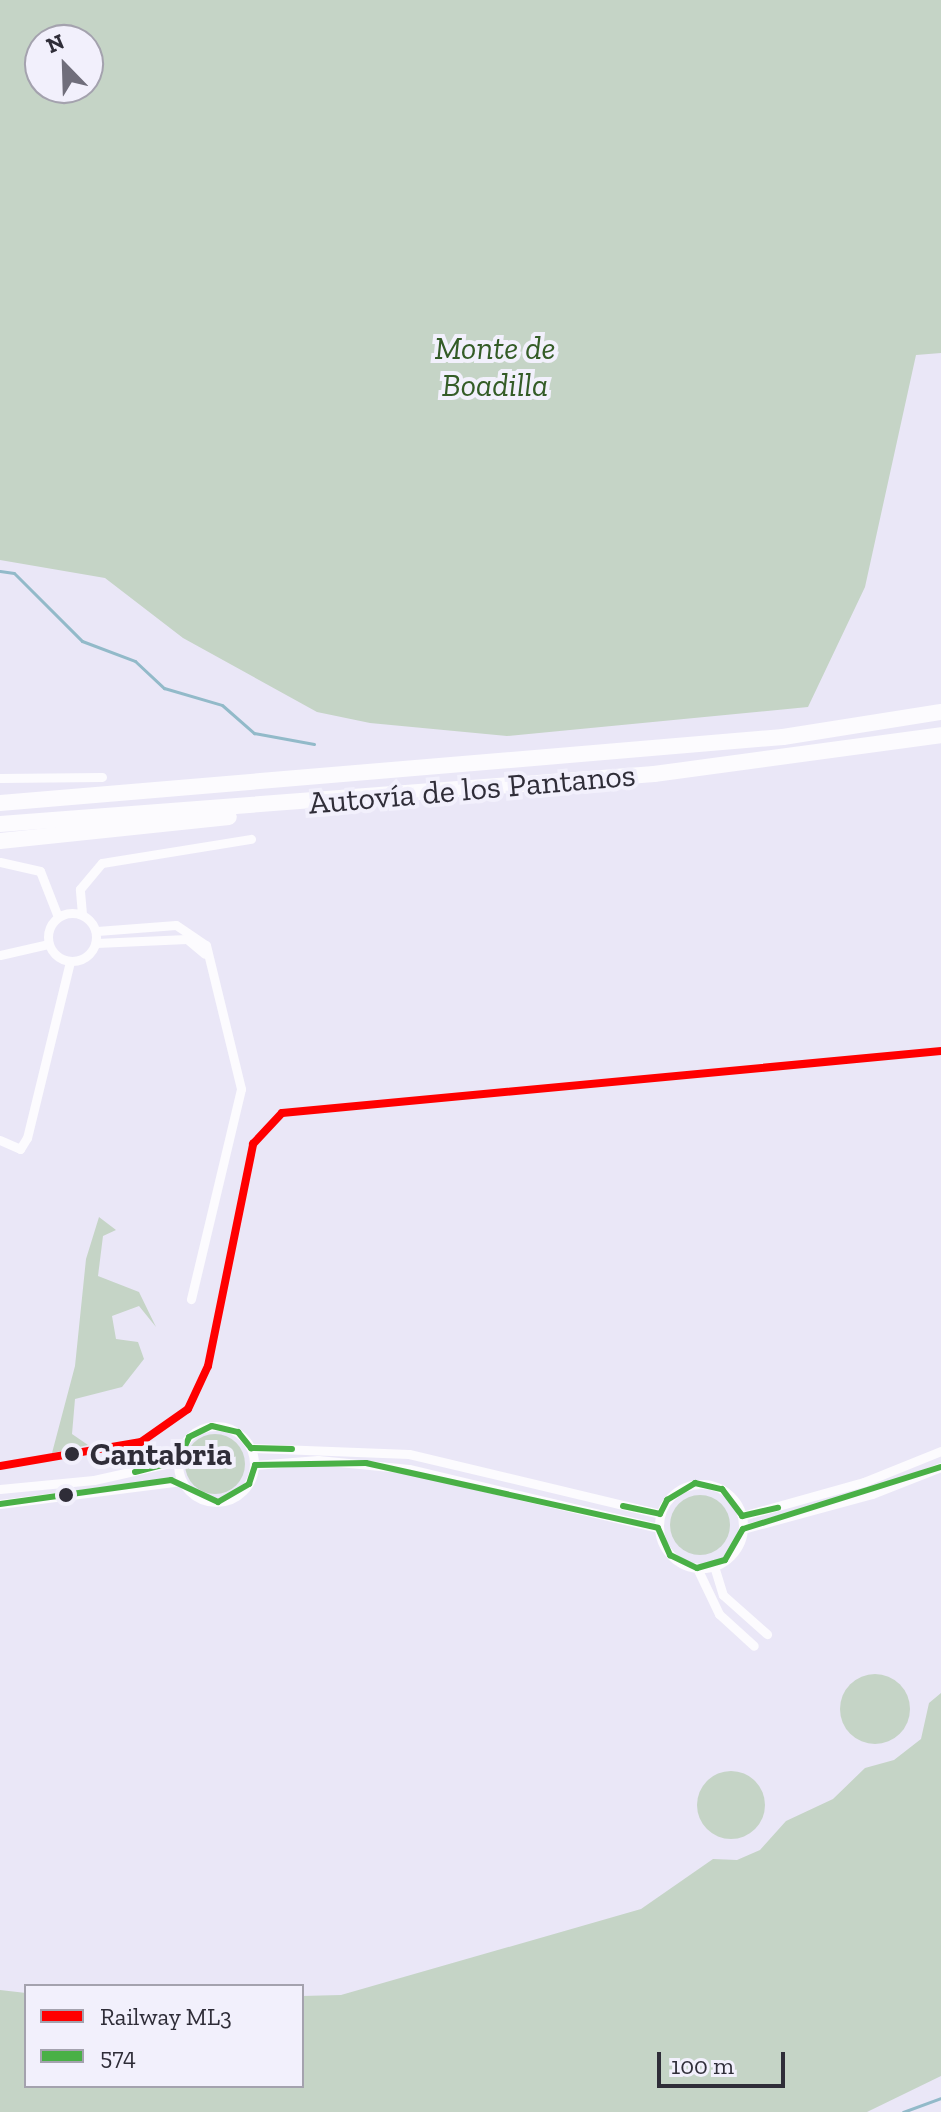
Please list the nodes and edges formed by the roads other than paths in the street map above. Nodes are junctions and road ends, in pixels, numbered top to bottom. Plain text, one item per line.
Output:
1 (941, 702) edge
2 (941, 712) edge
3 (841, 729) junction
4 (941, 735) edge
5 (102, 777) dead end
6 (0, 778) edge
7 (317, 801) junction
8 (0, 803) edge
9 (0, 824) edge
10 (251, 839) dead end
11 (0, 841) edge
12 (0, 862) edge
13 (82, 914) junction
14 (58, 917) junction
15 (97, 931) junction
16 (96, 943) junction
17 (48, 944) junction
18 (0, 955) edge
19 (208, 957) junction
20 (70, 962) junction
21 (0, 1140) edge
22 (191, 1299) dead end
23 (251, 1448) junction
24 (941, 1451) edge
25 (178, 1461) junction
26 (255, 1465) junction
27 (941, 1467) edge
28 (182, 1481) junction
29 (0, 1489) edge
30 (0, 1504) edge
31 (660, 1514) junction
32 (742, 1516) junction
33 (658, 1528) junction
34 (743, 1529) junction
35 (714, 1566) junction
36 (697, 1568) junction
37 (767, 1634) dead end
38 (754, 1646) dead end

1 - 3 highway
2 - 3 highway, Autovía de los Pantanos
3 - 8 highway, Autovía de los Pantanos
4 - 7 highway, Autovía de los Pantanos
5 - 6 street
7 - 9 highway, Autovía de los Pantanos
7 - 11 highway
10 - 13 street
12 - 14 street
13 - 14 street
13 - 15 street
14 - 17 street
15 - 16 street
15 - 19 street
16 - 19 street
16 - 20 street
17 - 18 street
17 - 20 street
19 - 22 street
20 - 21 street
23 - 25 street
23 - 26 street
23 - 31 street
24 - 32 street
25 - 28 street
25 - 29 street
26 - 28 street
26 - 33 street
27 - 34 street
28 - 30 street
31 - 32 street
31 - 33 street
32 - 34 street
33 - 36 street
34 - 35 street
35 - 36 street
35 - 37 street
36 - 38 street

